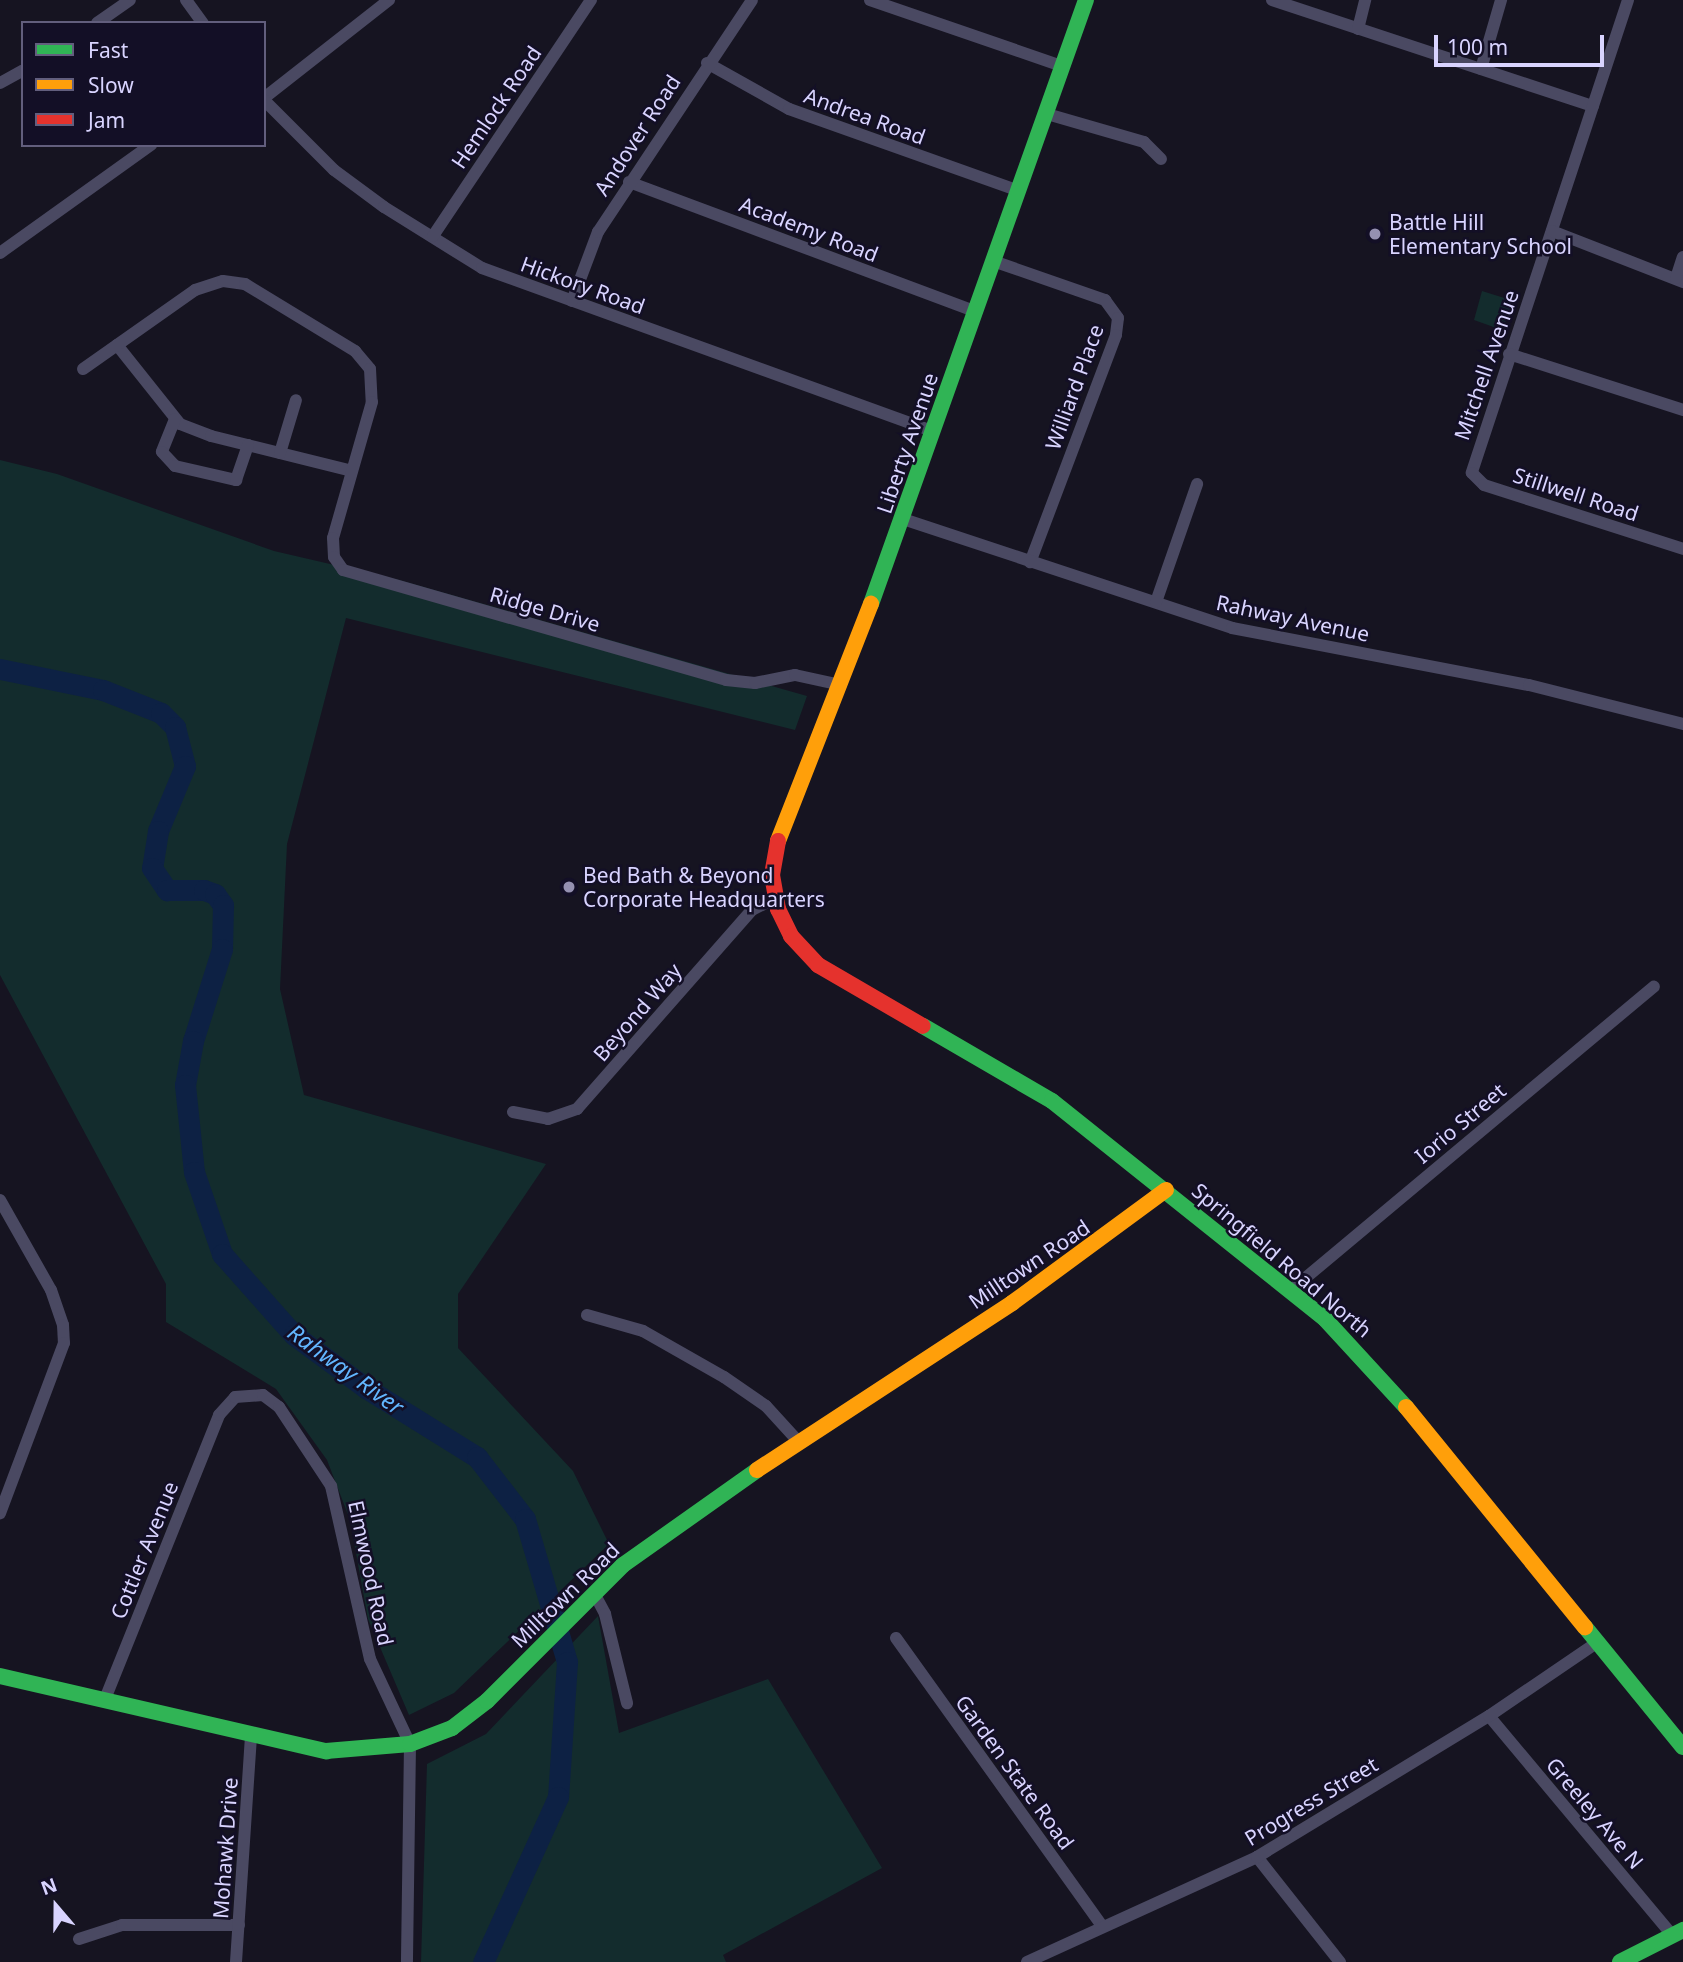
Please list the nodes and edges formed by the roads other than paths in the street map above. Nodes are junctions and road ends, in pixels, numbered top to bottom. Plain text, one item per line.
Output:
1 (130, 0) edge
2 (186, 0) edge
3 (388, 0) edge
4 (591, 0) edge
5 (752, 0) edge
6 (870, 0) edge
7 (1086, 0) edge
8 (1272, 0) edge
9 (1365, 0) edge
10 (1501, 0) edge
11 (1628, 0) edge
12 (100, 21) edge
13 (202, 21) edge
14 (1358, 29) junction
15 (707, 63) junction
16 (1062, 65) junction
17 (1481, 69) junction
18 (21, 71) edge
19 (0, 83) edge
20 (266, 97) edge
21 (266, 101) edge
22 (1593, 106) junction
23 (1046, 114) junction
24 (148, 147) edge
25 (1161, 159) dead end
26 (629, 182) junction
27 (1017, 190) junction
28 (1552, 231) junction
29 (433, 236) junction
30 (0, 253) edge
31 (1683, 257) edge
32 (993, 261) junction
33 (1679, 280) edge
34 (572, 301) junction
35 (975, 312) junction
36 (117, 345) junction
37 (1509, 354) junction
38 (83, 369) dead end
39 (296, 400) dead end
40 (1683, 410) edge
41 (175, 419) junction
42 (932, 431) junction
43 (248, 445) junction
44 (280, 453) junction
45 (1473, 463) joint
46 (352, 471) junction
47 (1197, 484) dead end
48 (903, 519) junction
49 (1683, 549) edge
50 (1030, 562) junction
51 (1156, 602) junction
52 (841, 685) junction
53 (1683, 724) edge
54 (776, 898) junction
55 (1654, 986) dead end
56 (513, 1112) dead end
57 (1166, 1190) junction
58 (0, 1200) edge
59 (1292, 1290) junction
60 (587, 1315) dead end
61 (219, 1415) joint
62 (798, 1441) junction
63 (0, 1513) edge
64 (594, 1593) junction
65 (896, 1638) dead end
66 (1598, 1642) junction
67 (0, 1676) edge
68 (105, 1699) junction
69 (627, 1703) dead end
70 (1489, 1716) junction
71 (251, 1736) junction
72 (410, 1744) junction
73 (1683, 1747) edge
74 (1257, 1857) junction
75 (239, 1925) junction
76 (1103, 1927) junction
77 (1678, 1933) edge
78 (79, 1939) dead end
79 (236, 1962) edge
80 (407, 1962) edge
81 (1027, 1962) edge
82 (1340, 1962) edge
83 (1620, 1962) edge

1 - 12 street
2 - 13 street
3 - 20 street
4 - 29 street, Hemlock Road
5 - 15 street, Andover Road
6 - 16 street
7 - 16 main road, Liberty Avenue
8 - 14 street
9 - 14 street
10 - 17 street
11 - 22 street, Mitchell Avenue
14 - 17 street
15 - 26 street, Andover Road
15 - 27 street, Andrea Road
16 - 23 main road, Liberty Avenue
17 - 22 street
18 - 19 street
21 - 29 street, Hickory Road
22 - 28 street, Mitchell Avenue
23 - 25 street
23 - 27 main road, Liberty Avenue
24 - 30 street
26 - 34 street, Andover Road
26 - 35 street, Academy Road
27 - 32 main road, Liberty Avenue
28 - 33 street
28 - 37 street, Mitchell Avenue
29 - 34 street, Hickory Road
31 - 33 street
32 - 35 main road, Liberty Avenue
32 - 50 street, Williard Place
34 - 42 street, Hickory Road
35 - 42 main road, Liberty Avenue
36 - 38 street, Ridge Drive
36 - 41 street
36 - 46 street, Ridge Drive
37 - 40 street
37 - 45 street, Mitchell Avenue
39 - 44 street
41 - 43 street
41 - 43 street
42 - 48 main road, Liberty Avenue
43 - 44 street
44 - 46 street
45 - 49 street, Stillwell Road
46 - 52 street, Ridge Drive
47 - 51 street
48 - 50 street, Rahway Avenue
48 - 52 main road, Liberty Avenue
50 - 51 street, Rahway Avenue
51 - 53 street, Rahway Avenue
52 - 54 main road, Liberty Avenue
54 - 56 street, Beyond Way
54 - 57 main road, Springfield Road North
55 - 59 street, Iorio Street
57 - 59 main road, Springfield Road North
57 - 62 main road, Milltown Road
58 - 63 street
59 - 66 main road, Springfield Road North
60 - 62 street
61 - 68 street, Cottler Avenue
61 - 72 street, Elmwood Road
62 - 64 main road, Milltown Road
64 - 69 street
64 - 72 main road, Milltown Road
65 - 76 street, Garden State Road
66 - 70 street, Progress Street
66 - 73 main road, Springfield Road North
67 - 68 main road, Milltown Road
68 - 71 main road, Milltown Road
70 - 74 street, Progress Street
70 - 77 street, Greeley Ave N
71 - 72 main road, Milltown Road
71 - 75 street, Mohawk Drive
72 - 80 street
74 - 76 street, Progress Street
74 - 82 street
75 - 78 street
75 - 79 street, Mohawk Drive
76 - 81 street, Progress Street
77 - 83 main road

